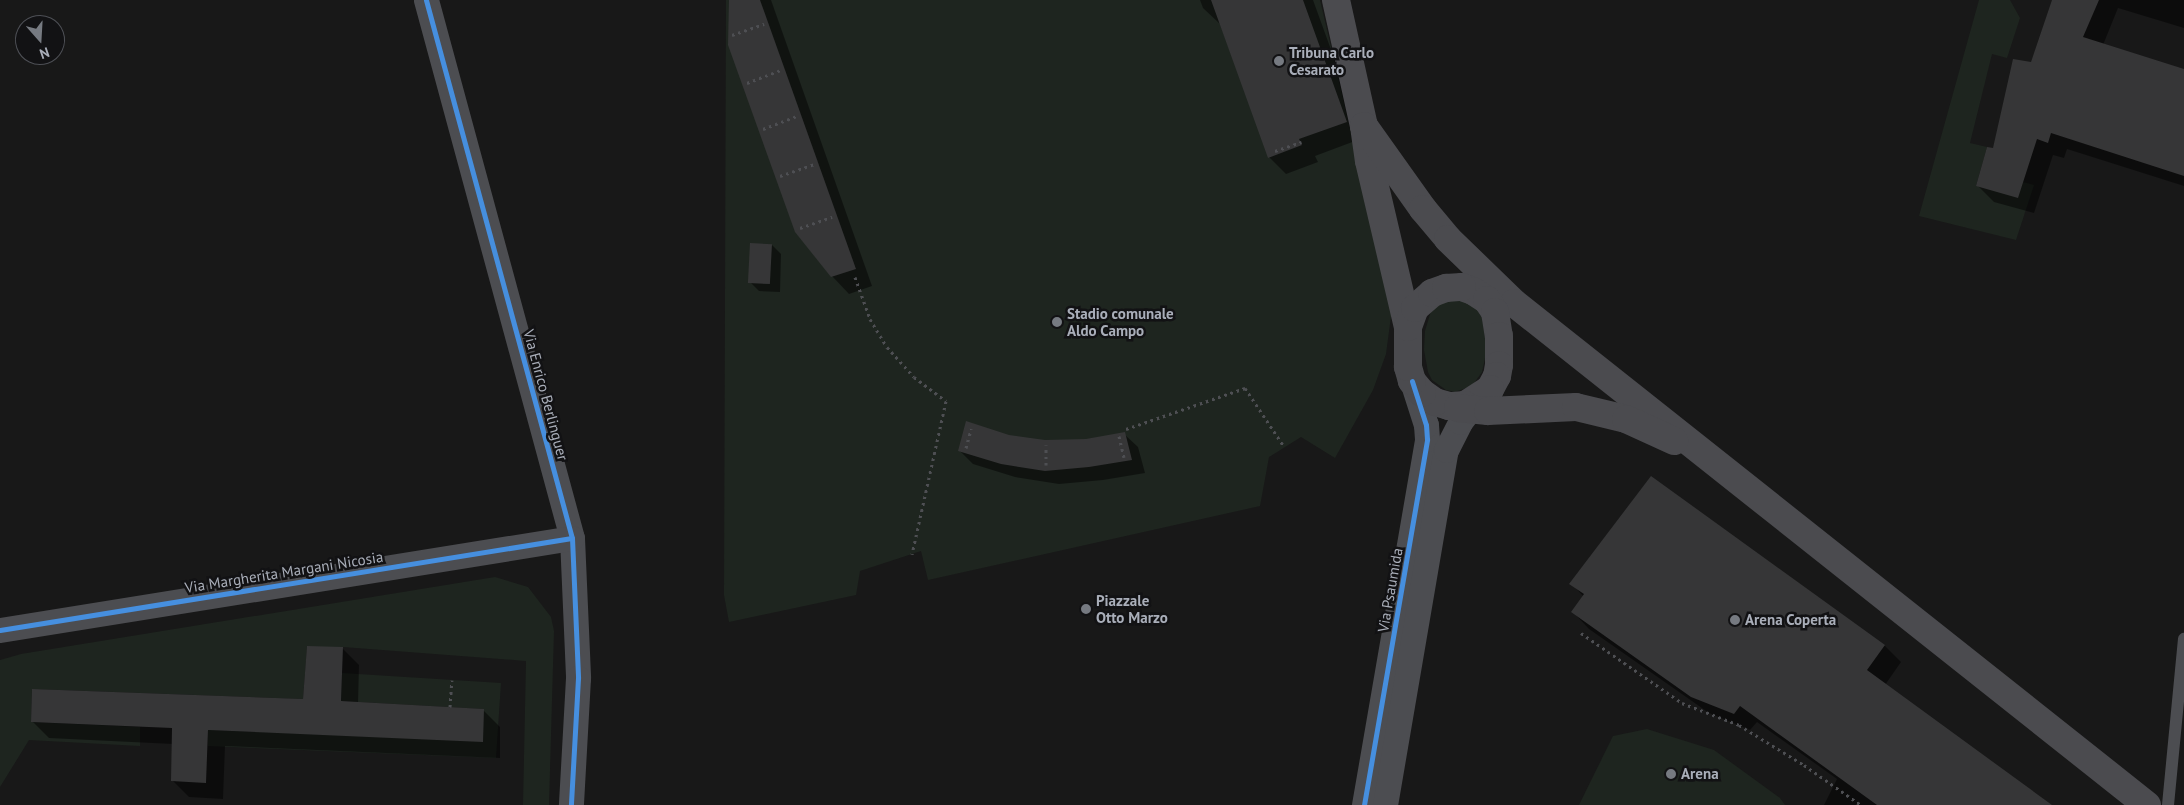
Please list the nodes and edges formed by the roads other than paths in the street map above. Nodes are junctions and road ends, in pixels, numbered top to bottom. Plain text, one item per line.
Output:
1 (426, 0) edge
2 (1336, 0) edge
3 (1364, 126) junction
4 (1491, 294) junction
5 (1408, 326) junction
6 (1412, 381) junction
7 (1466, 405) junction
8 (1705, 454) junction
9 (572, 538) junction
10 (0, 630) edge
11 (2184, 639) edge
12 (572, 805) edge
13 (1364, 805) edge
14 (1385, 805) edge
15 (2147, 805) edge
16 (2168, 805) edge

1 - 9 street, Via Enrico Berlinguer
2 - 3 main road
3 - 4 main road
3 - 5 main road
4 - 5 main road
4 - 7 main road
4 - 8 main road
5 - 6 main road
6 - 7 main road
6 - 13 street, Via Psaumida
7 - 8 main road
7 - 14 street, Via Psaumida
8 - 15 main road
9 - 10 street, Via Margherita Margani Nicosia
9 - 12 street, Via Enrico Berlinguer
11 - 16 lane

